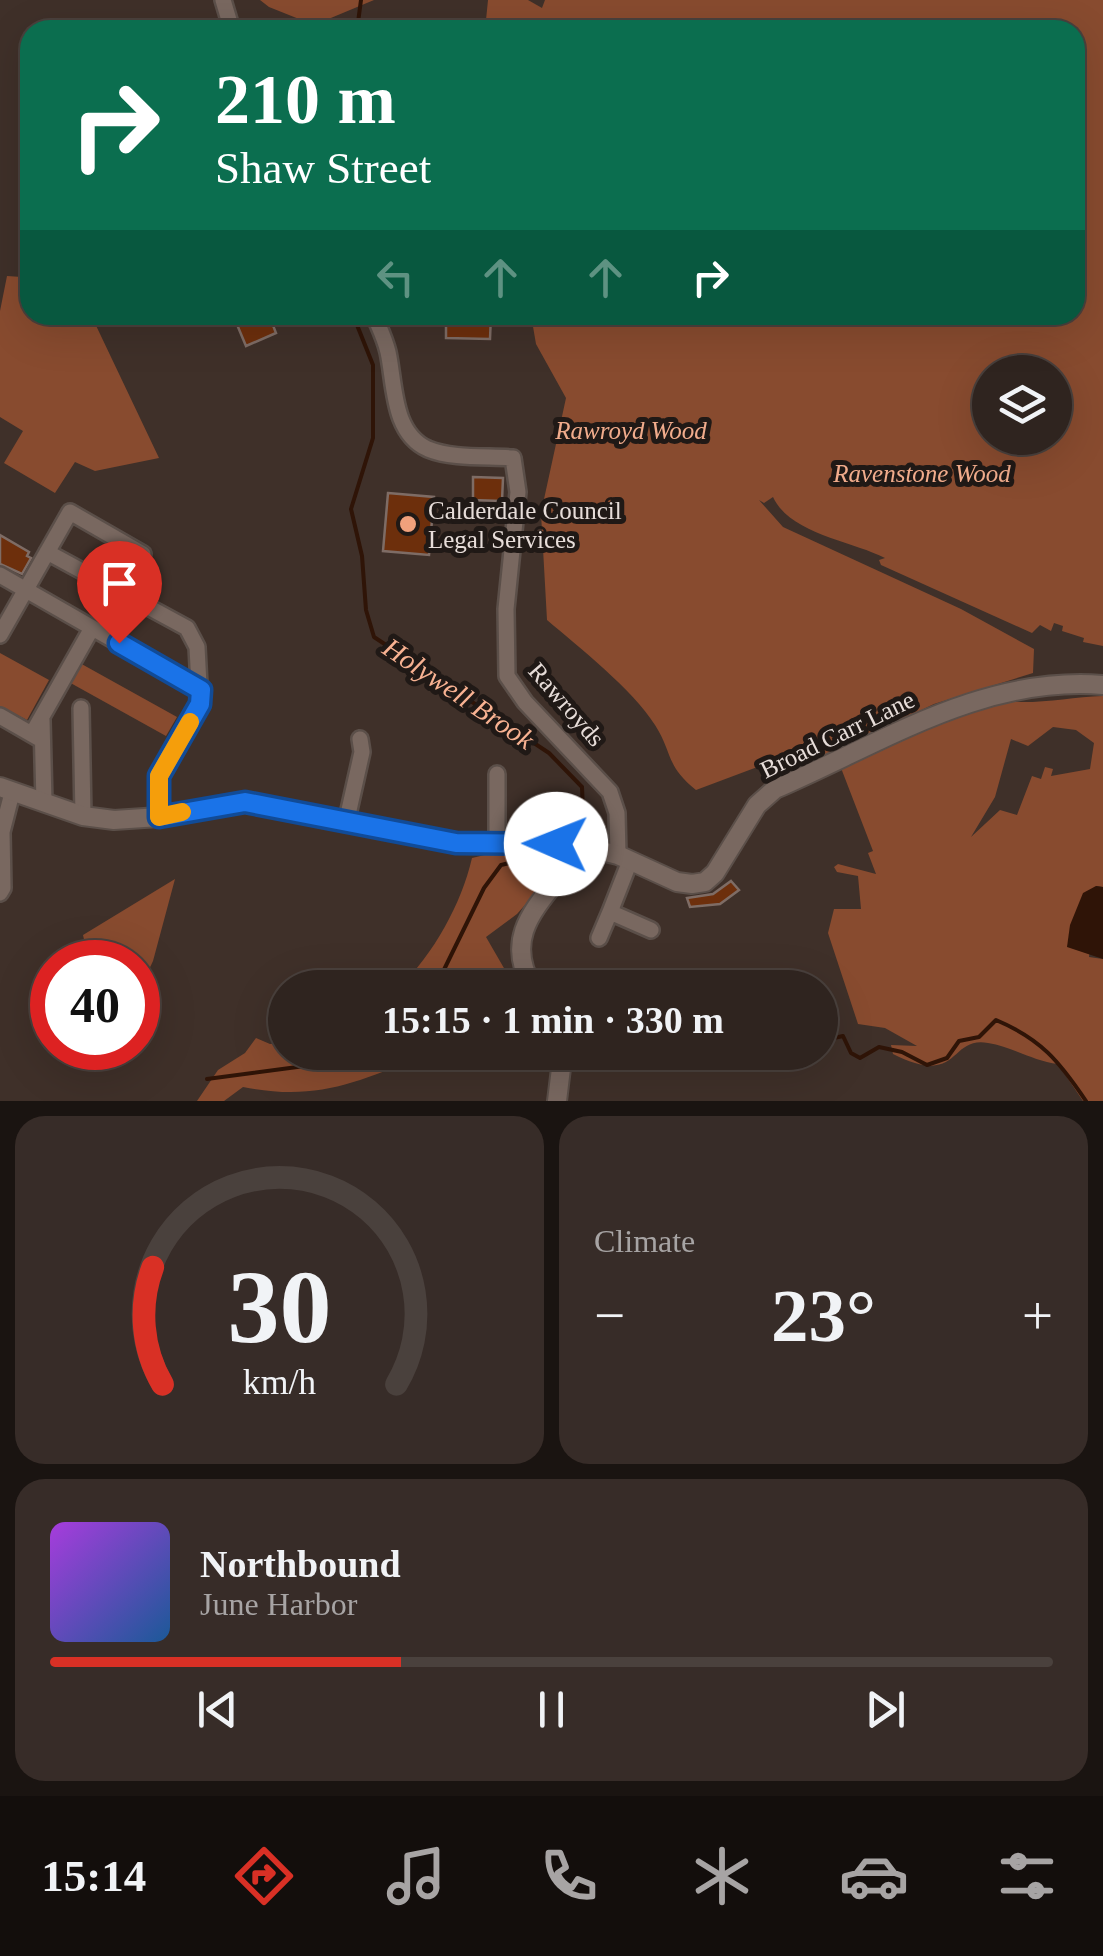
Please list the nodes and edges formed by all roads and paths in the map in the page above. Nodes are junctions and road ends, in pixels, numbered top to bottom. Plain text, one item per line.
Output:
1 (378, 325) edge
2 (48, 552) junction
3 (143, 554) dead end
4 (0, 575) edge
5 (26, 590) junction
6 (92, 628) junction
7 (0, 635) edge
8 (1103, 685) edge
9 (200, 697) junction
10 (81, 708) dead end
11 (0, 716) edge
12 (37, 737) junction
13 (360, 739) dead end
14 (498, 774) dead end
15 (6, 790) edge
16 (44, 803) junction
17 (82, 816) junction
18 (159, 817) junction
19 (347, 819) junction
20 (497, 843) junction
21 (580, 846) junction
22 (624, 858) junction
23 (0, 893) edge
24 (610, 912) junction
25 (651, 930) dead end
26 (599, 938) dead end
27 (524, 970) edge
28 (561, 1070) edge
29 (557, 1101) edge

1 - 22 street, Rawroyds
2 - 3 street
2 - 5 street
2 - 9 street
4 - 5 street
5 - 6 street
5 - 7 street
6 - 9 street
6 - 12 street
8 - 22 street, Broad Carr Lane
9 - 18 street
10 - 17 street
11 - 12 street
12 - 16 street
13 - 19 street
14 - 20 street
15 - 16 street, Broad Carr Lane
15 - 23 street
16 - 17 street, Broad Carr Lane
17 - 18 street, Broad Carr Lane
18 - 19 street, Broad Carr Lane
19 - 20 street, Broad Carr Lane
20 - 21 street, Broad Carr Lane
21 - 22 street, Broad Carr Lane
21 - 27 street
22 - 24 street
24 - 25 street
24 - 26 street
28 - 29 street

